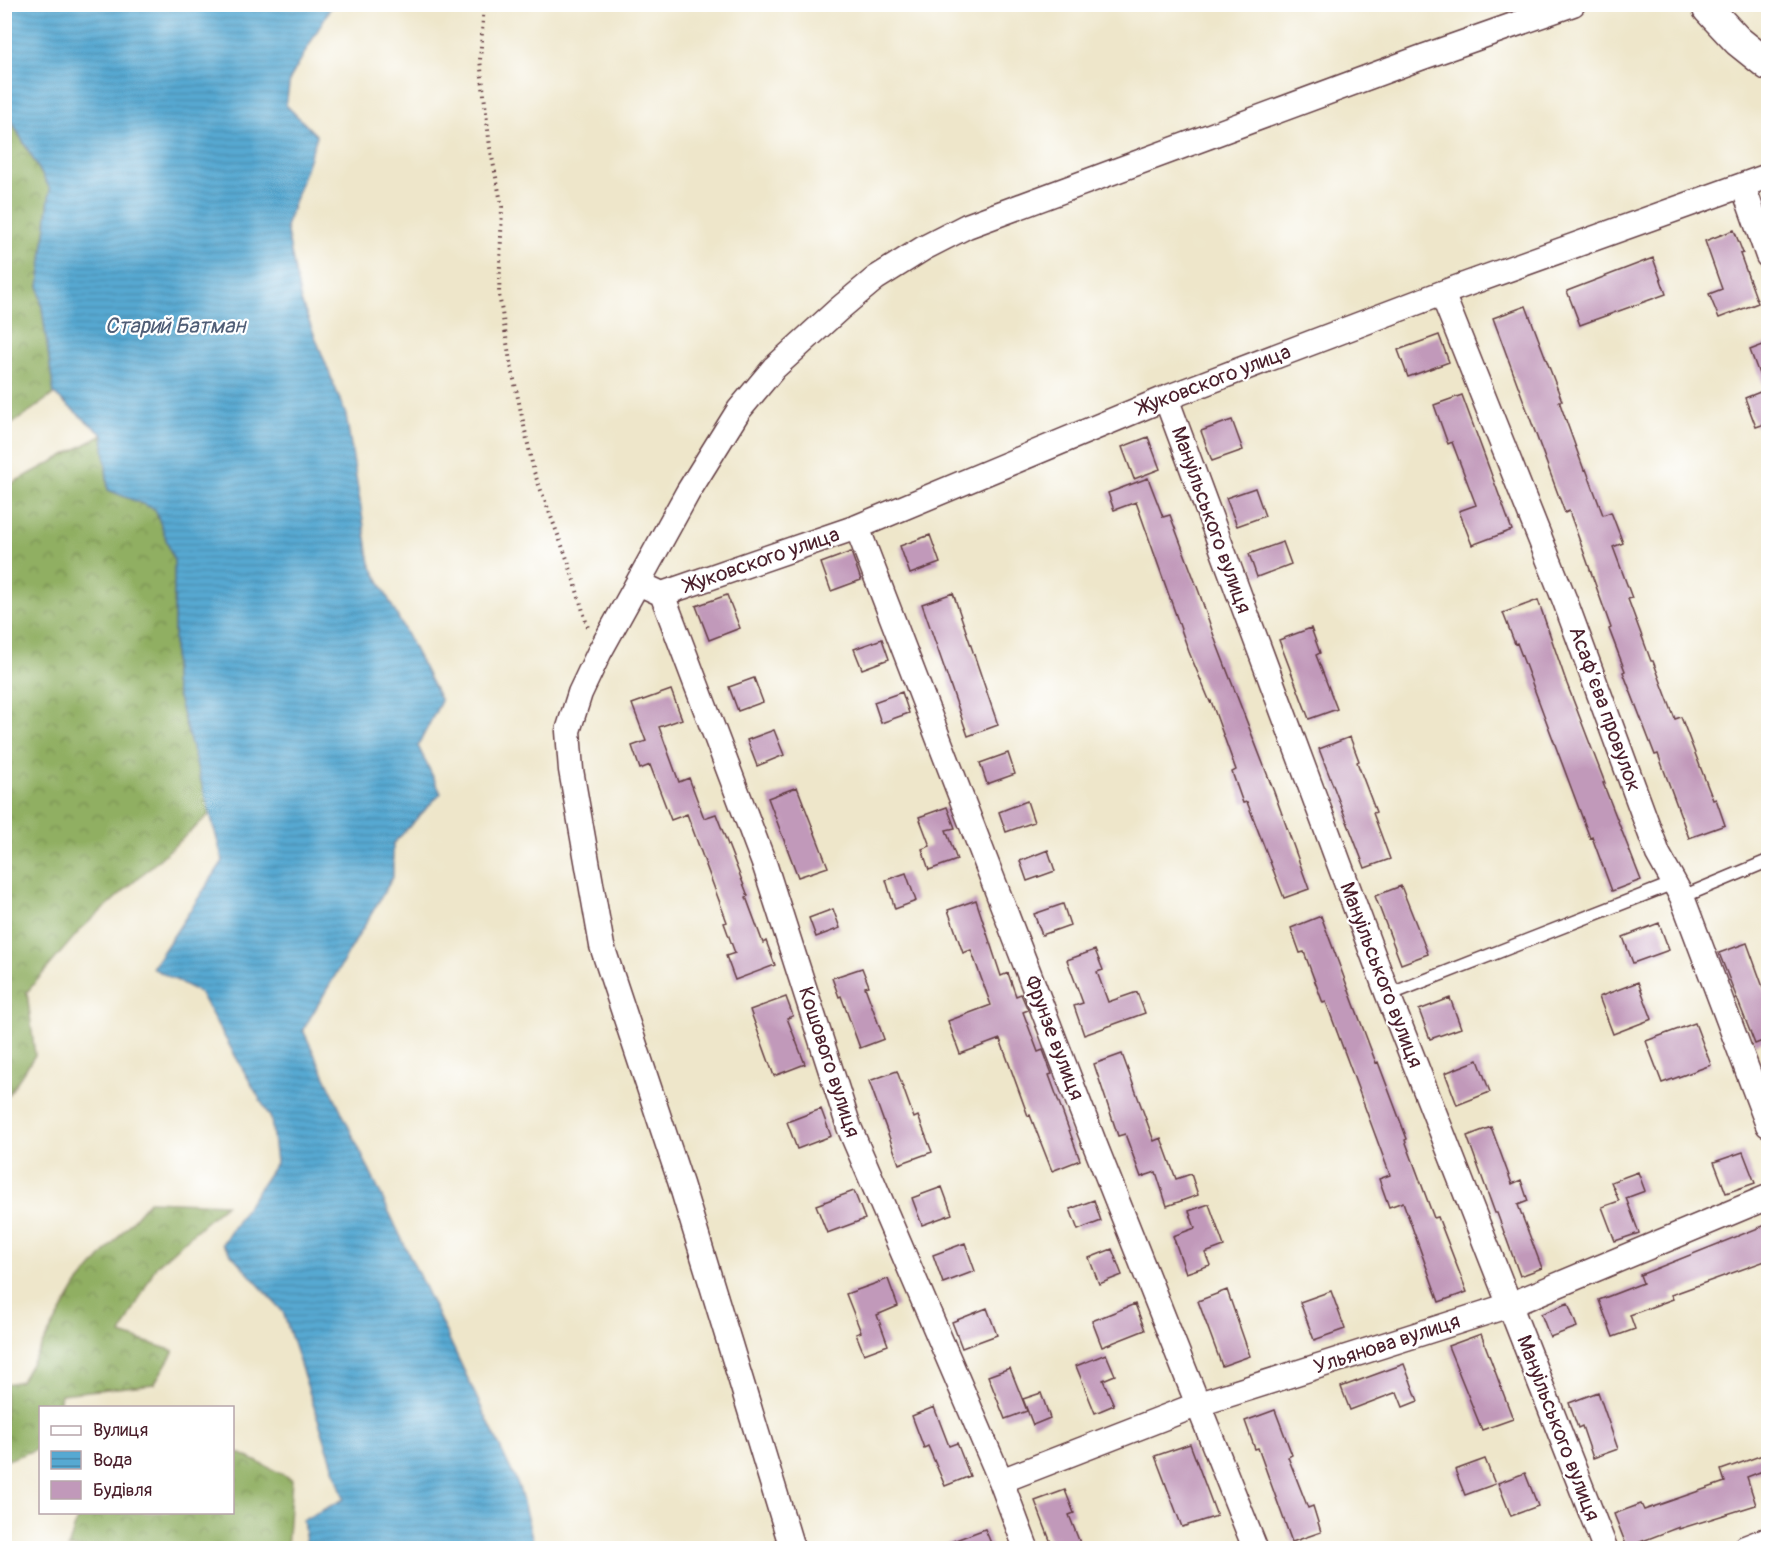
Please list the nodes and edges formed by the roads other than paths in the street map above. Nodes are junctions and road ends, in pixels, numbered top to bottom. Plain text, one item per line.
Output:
1 (1573, 4) edge
2 (1707, 4) edge
3 (1768, 65) edge
4 (1768, 176) edge
5 (1743, 186) junction
6 (1768, 256) edge
7 (1442, 293) junction
8 (1166, 398) junction
9 (857, 527) junction
10 (637, 583) junction
11 (662, 594) junction
12 (1768, 861) edge
13 (1678, 890) junction
14 (1388, 995) junction
15 (1768, 1125) edge
16 (1768, 1197) edge
17 (1510, 1305) junction
18 (1199, 1404) junction
19 (1001, 1481) junction
20 (1768, 1539) edge
21 (792, 1548) edge
22 (1026, 1548) edge
23 (1255, 1548) edge
24 (1605, 1548) edge
25 (1746, 1548) edge

1 - 10 street
2 - 3 street
4 - 5 street, Жуковского улица
5 - 6 street
5 - 7 street, Жуковского улица
7 - 8 street, Жуковского улица
7 - 13 street, Асаф’єва провулок
8 - 9 street, Жуковского улица
8 - 14 street, Мануільського вулиця
9 - 11 street, Жуковского улица
9 - 18 street, Фрунзе вулиця
10 - 11 street
10 - 21 street
11 - 19 street, Кошового вулиця
12 - 13 lane
13 - 14 lane
13 - 15 street, Асаф’єва провулок
14 - 17 street, Мануільського вулиця
16 - 17 street, Ульянова вулиця
17 - 18 street, Ульянова вулиця
17 - 24 street, Мануільського вулиця
18 - 19 street, Ульянова вулиця
18 - 23 street, Фрунзе вулиця
19 - 22 street, Кошового вулиця
20 - 25 street

